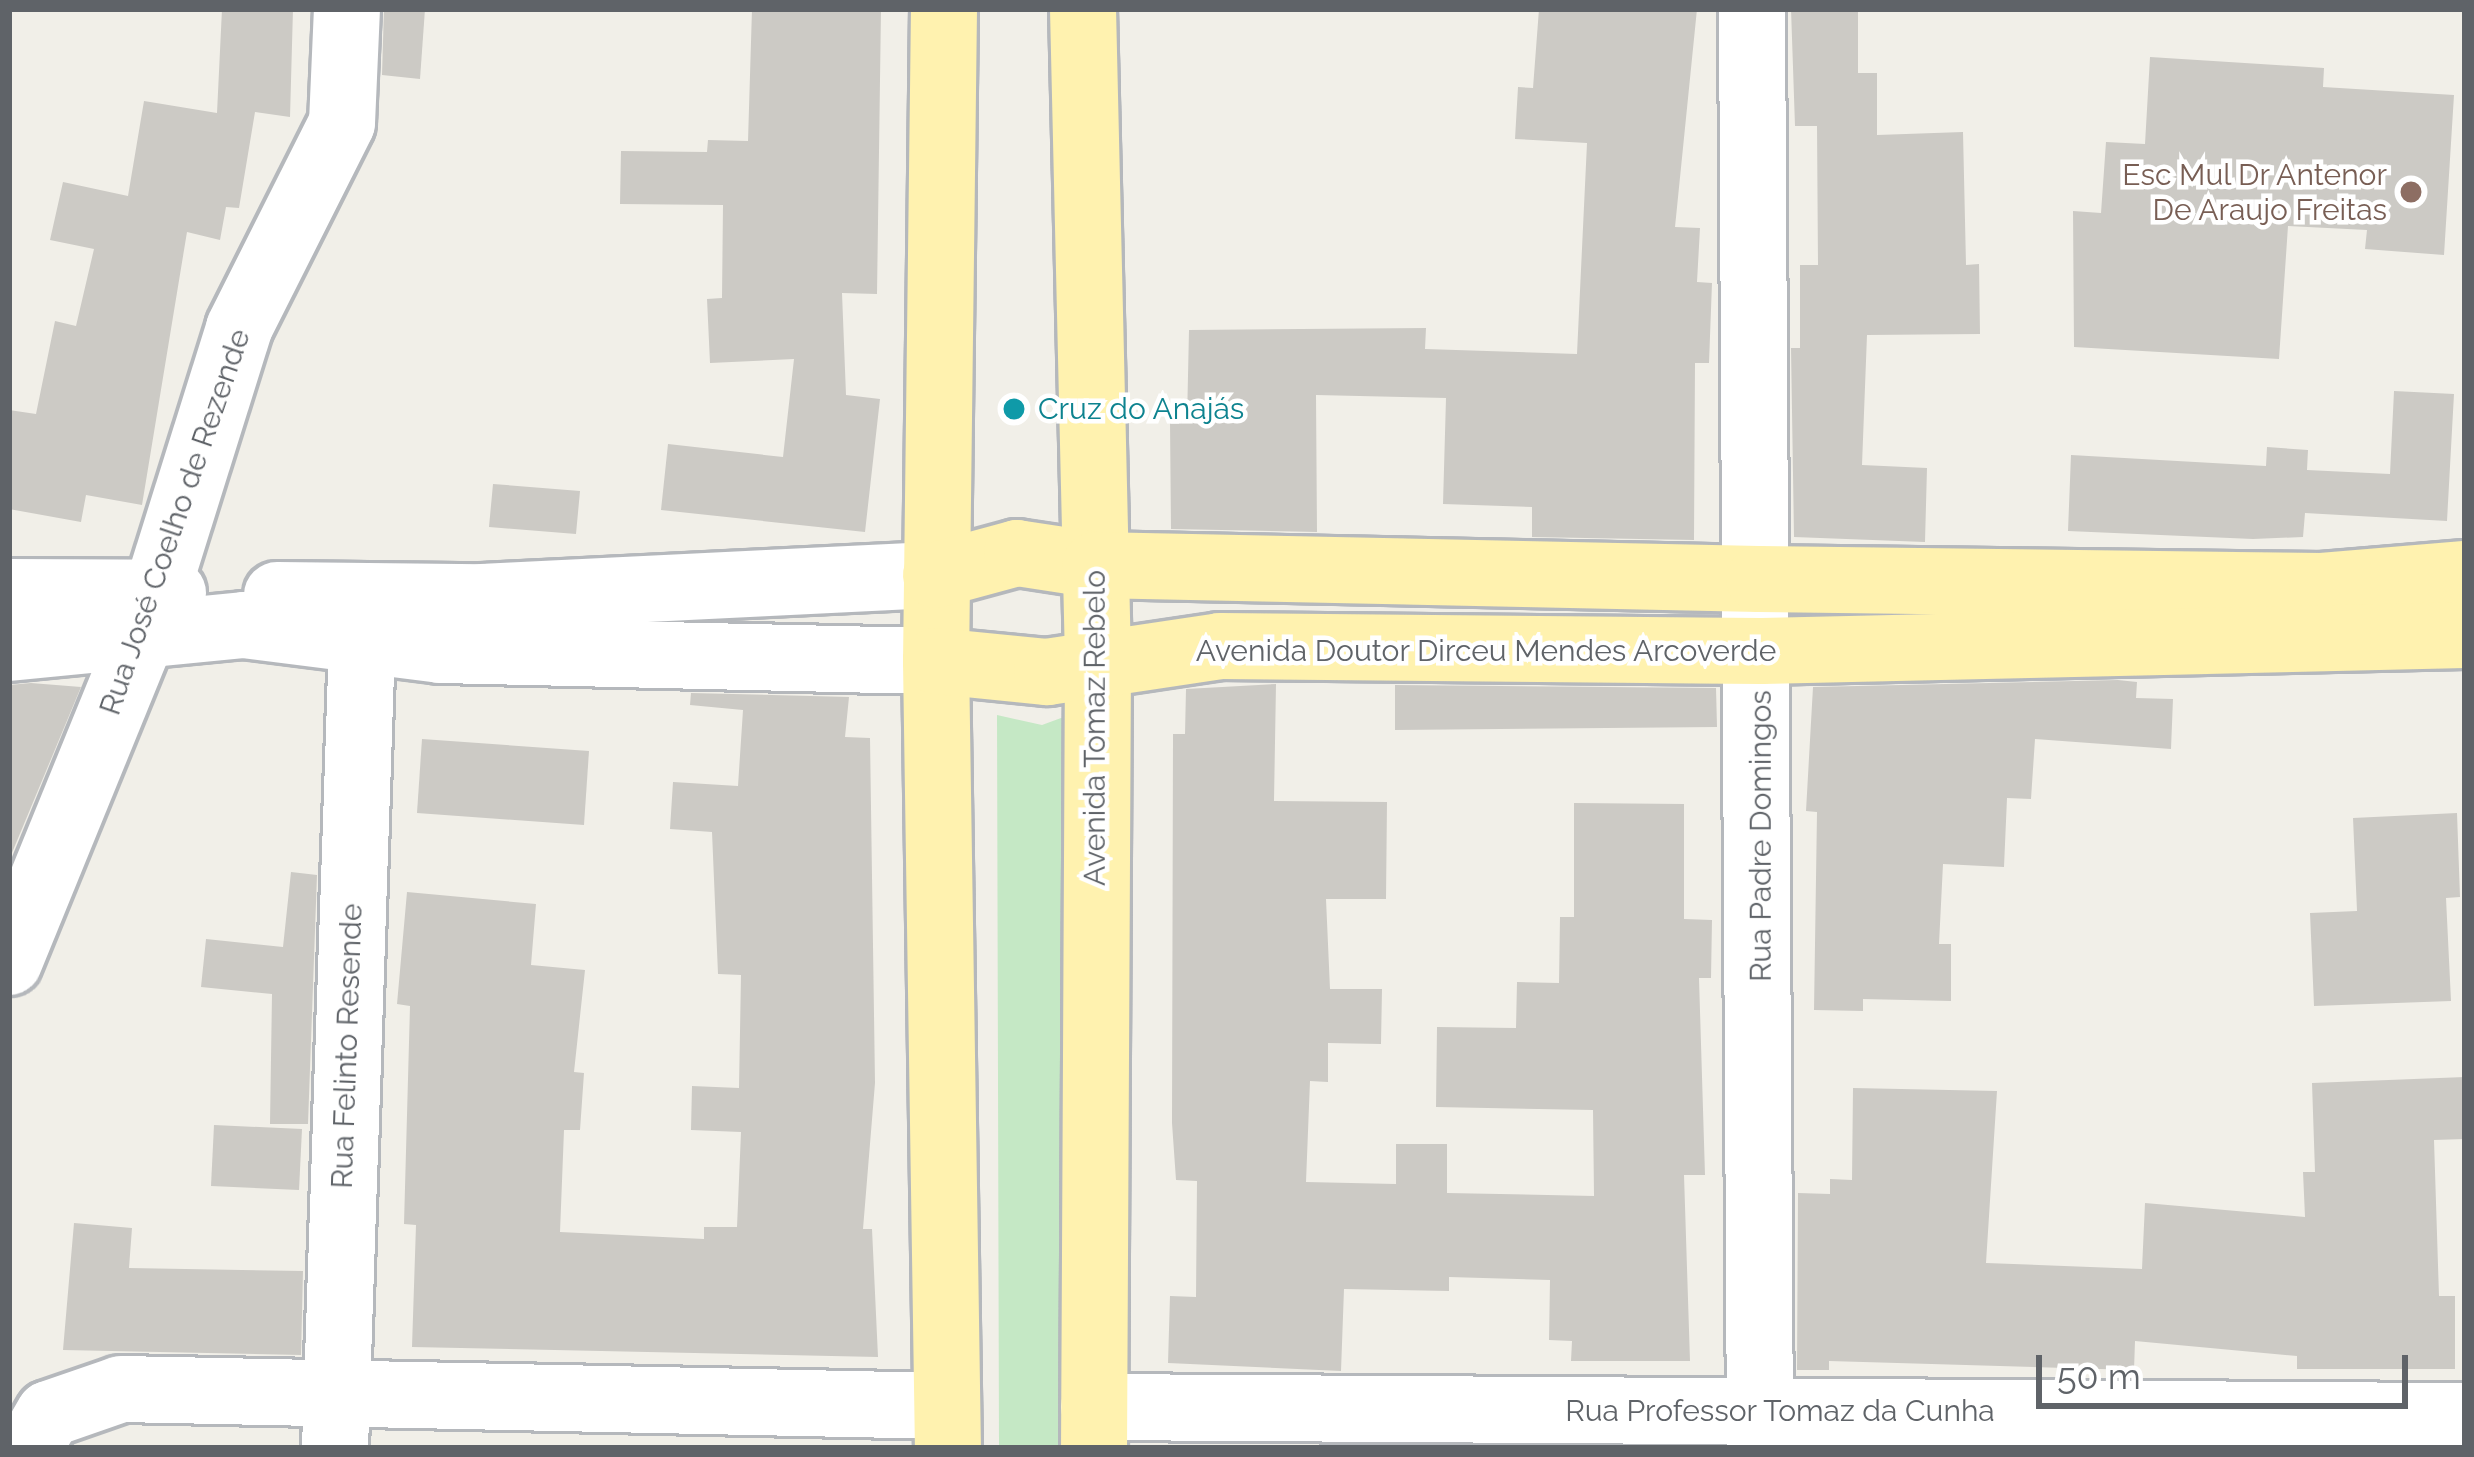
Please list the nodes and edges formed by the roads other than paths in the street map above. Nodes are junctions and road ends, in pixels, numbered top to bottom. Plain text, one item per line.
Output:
1 (347, 9) edge
2 (944, 9) edge
3 (1083, 9) edge
4 (1752, 9) edge
5 (1095, 565) junction
6 (2465, 574) edge
7 (937, 575) junction
8 (1759, 579) junction
9 (9, 592) edge
10 (150, 612) junction
11 (2325, 615) junction
12 (2465, 635) edge
13 (362, 643) junction
14 (9, 648) edge
15 (1762, 651) junction
16 (936, 661) junction
17 (1098, 662) junction
18 (9, 962) edge
19 (2465, 1417) edge
20 (335, 1418) edge
21 (947, 1427) edge
22 (1094, 1428) edge
23 (1761, 1430) edge
24 (28, 1448) edge

1 - 10 street, Rua José Coelho de Rezende
2 - 7 main road
3 - 5 main road, Avenida Tomaz Rebelo
4 - 8 street, Rua Padre Domingos
5 - 7 main road, Avenida Doutor Dirceu Mendes Arcoverde
5 - 8 main road, Avenida Doutor Dirceu Mendes Arcoverde
5 - 17 main road, Avenida Tomaz Rebelo
6 - 11 main road, Avenida Doutor Dirceu Mendes Arcoverde
7 - 10 street, Avenida Doutor Dirceu Mendes Arcoverde
7 - 16 main road
8 - 11 main road, Avenida Doutor Dirceu Mendes Arcoverde
8 - 15 street, Rua Padre Domingos
9 - 10 street, Avenida Doutor Dirceu Mendes Arcoverde
10 - 13 street, Avenida Doutor Dirceu Mendes Arcoverde
10 - 14 street, Avenida Doutor Dirceu Mendes Arcoverde
10 - 18 street, Rua José Coelho de Rezende
11 - 12 main road, Avenida Doutor Dirceu Mendes Arcoverde
11 - 15 main road, Avenida Doutor Dirceu Mendes Arcoverde
13 - 16 street, Avenida Doutor Dirceu Mendes Arcoverde
13 - 20 street, Rua Felinto Resende
15 - 17 main road, Avenida Doutor Dirceu Mendes Arcoverde
15 - 23 street, Rua Padre Domingos
16 - 17 main road, Avenida Doutor Dirceu Mendes Arcoverde
16 - 21 main road
17 - 22 main road, Avenida Tomaz Rebelo
19 - 23 street, Rua Professor Tomaz da Cunha
20 - 21 street
20 - 24 street
22 - 23 street, Rua Professor Tomaz da Cunha

